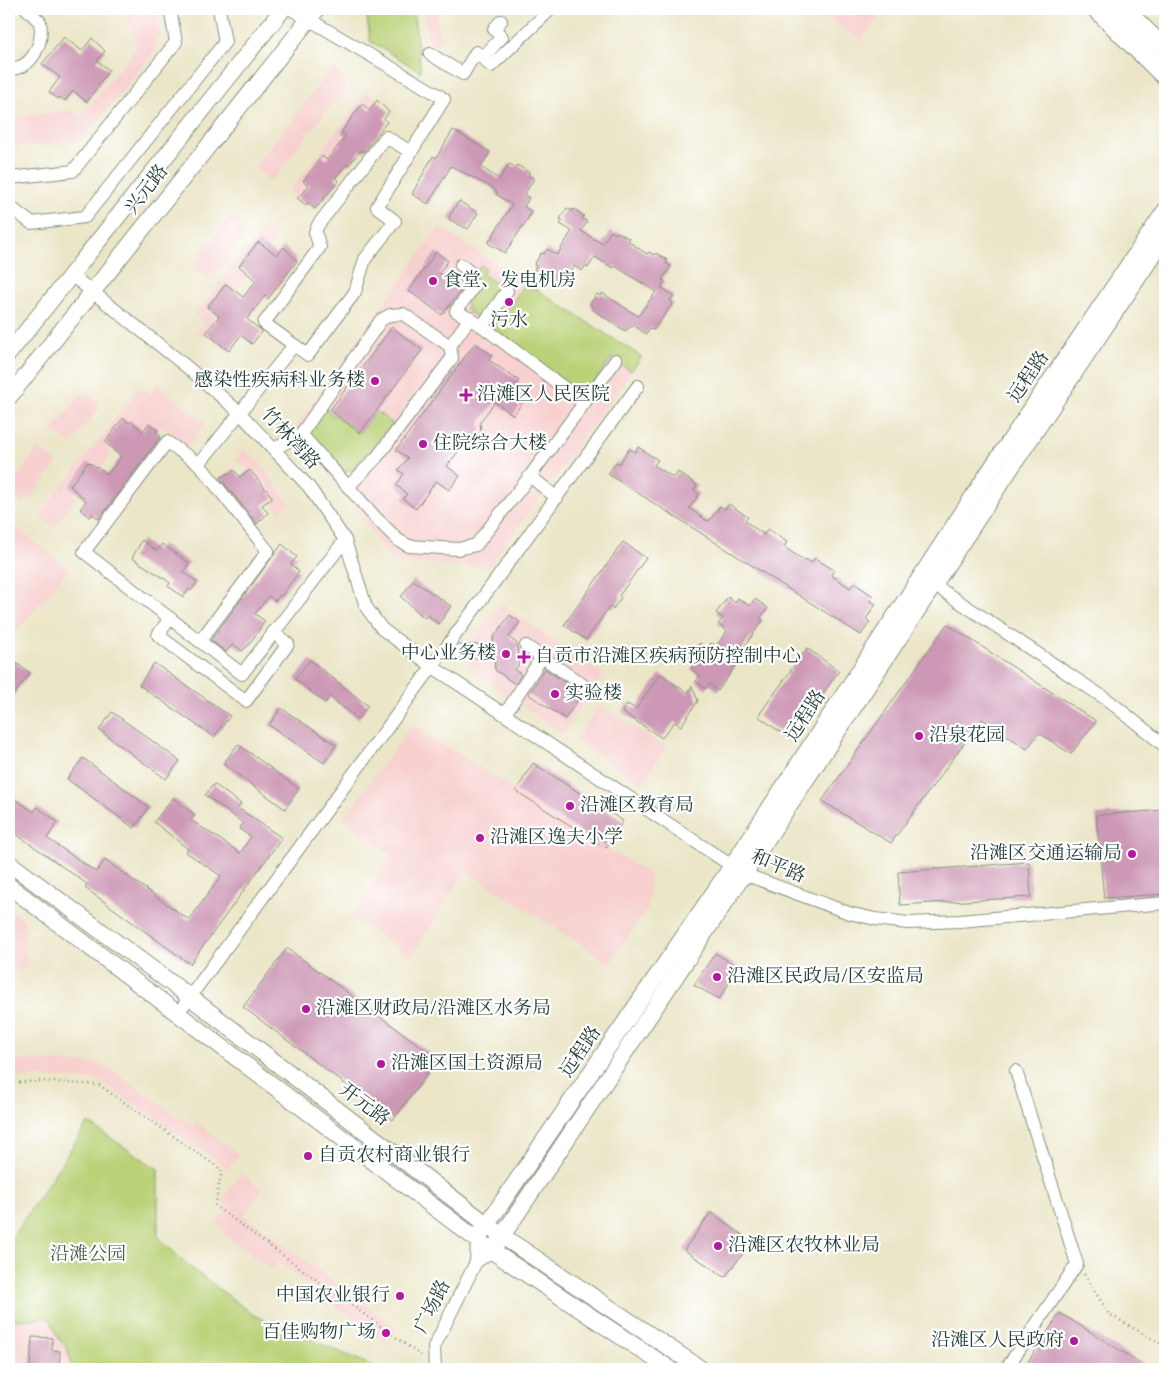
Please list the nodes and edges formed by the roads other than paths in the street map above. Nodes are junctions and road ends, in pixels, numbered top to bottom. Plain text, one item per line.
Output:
1 (27, 9) edge
2 (170, 9) edge
3 (219, 9) edge
4 (283, 9) edge
5 (292, 9) edge
6 (555, 9) edge
7 (1097, 9) edge
8 (1123, 9) edge
9 (312, 14) edge
10 (501, 21) dead end
11 (1165, 50) edge
12 (430, 54) dead end
13 (482, 58) junction
14 (9, 69) edge
15 (1165, 76) edge
16 (411, 152) junction
17 (9, 178) edge
18 (9, 206) edge
19 (1165, 212) edge
20 (1165, 237) edge
21 (461, 265) dead end
22 (70, 274) junction
23 (93, 291) junction
24 (507, 291) dead end
25 (470, 318) junction
26 (482, 326) junction
27 (294, 345) junction
28 (450, 346) junction
29 (9, 353) edge
30 (616, 360) dead end
31 (638, 386) dead end
32 (9, 397) edge
33 (584, 403) junction
34 (239, 412) junction
35 (301, 434) junction
36 (274, 449) junction
37 (199, 464) junction
38 (530, 476) junction
39 (349, 486) junction
40 (557, 498) junction
41 (345, 540) junction
42 (934, 585) junction
43 (170, 618) junction
44 (273, 632) junction
45 (200, 641) junction
46 (526, 646) dead end
47 (486, 651) dead end
48 (445, 652) junction
49 (542, 657) junction
50 (433, 667) junction
51 (583, 685) dead end
52 (505, 714) junction
53 (1165, 746) edge
54 (9, 862) edge
55 (738, 870) junction
56 (9, 886) edge
57 (1165, 903) edge
58 (190, 997) junction
59 (178, 1013) junction
60 (1016, 1071) dead end
61 (487, 1224) junction
62 (502, 1236) junction
63 (477, 1240) junction
64 (492, 1250) junction
65 (476, 1262) junction
66 (434, 1367) edge
67 (670, 1369) edge
68 (701, 1369) edge
69 (1006, 1369) edge

1 - 14 street
2 - 17 street
3 - 18 street
4 - 22 main road, 兴元路
5 - 9 street
6 - 13 street
7 - 15 highway
8 - 11 highway
9 - 16 street
9 - 23 main road, 兴元路
10 - 13 street
12 - 13 street
16 - 27 street
16 - 27 street
19 - 55 main road, 远程路
20 - 42 main road, 远程路
21 - 25 street
22 - 23 street, 竹林湾路
22 - 29 main road, 兴元路
23 - 32 main road, 兴元路
23 - 34 street, 竹林湾路
24 - 26 street
25 - 26 street
25 - 28 street
26 - 33 street
27 - 34 street
28 - 35 street
28 - 39 street
30 - 33 street
31 - 40 street
33 - 38 street
34 - 36 street, 竹林湾路
34 - 37 street
35 - 36 street
35 - 39 street
36 - 41 street, 竹林湾路
37 - 43 street
37 - 45 street
38 - 39 street
38 - 40 street
40 - 48 street
41 - 44 street
41 - 50 street, 竹林湾路
42 - 53 street
42 - 55 main road, 远程路
43 - 44 street
43 - 45 street
44 - 45 street
46 - 49 street
47 - 48 street
48 - 50 street
49 - 51 street
49 - 52 street
50 - 52 street, 和平路
50 - 58 street
52 - 55 street, 和平路
54 - 58 main road, 开元路
55 - 57 street, 和平路
55 - 61 main road, 远程路
55 - 62 main road, 远程路
56 - 59 main road, 开元路
58 - 59 street
58 - 61 main road, 开元路
59 - 63 main road, 开元路
60 - 69 street
61 - 62 main road, 开元路
61 - 63 main road, 远程路
62 - 64 main road, 远程路
62 - 68 main road, 开元路
63 - 64 main road, 开元路
63 - 65 street
64 - 65 street
64 - 67 main road, 开元路
65 - 66 street, 广场路

